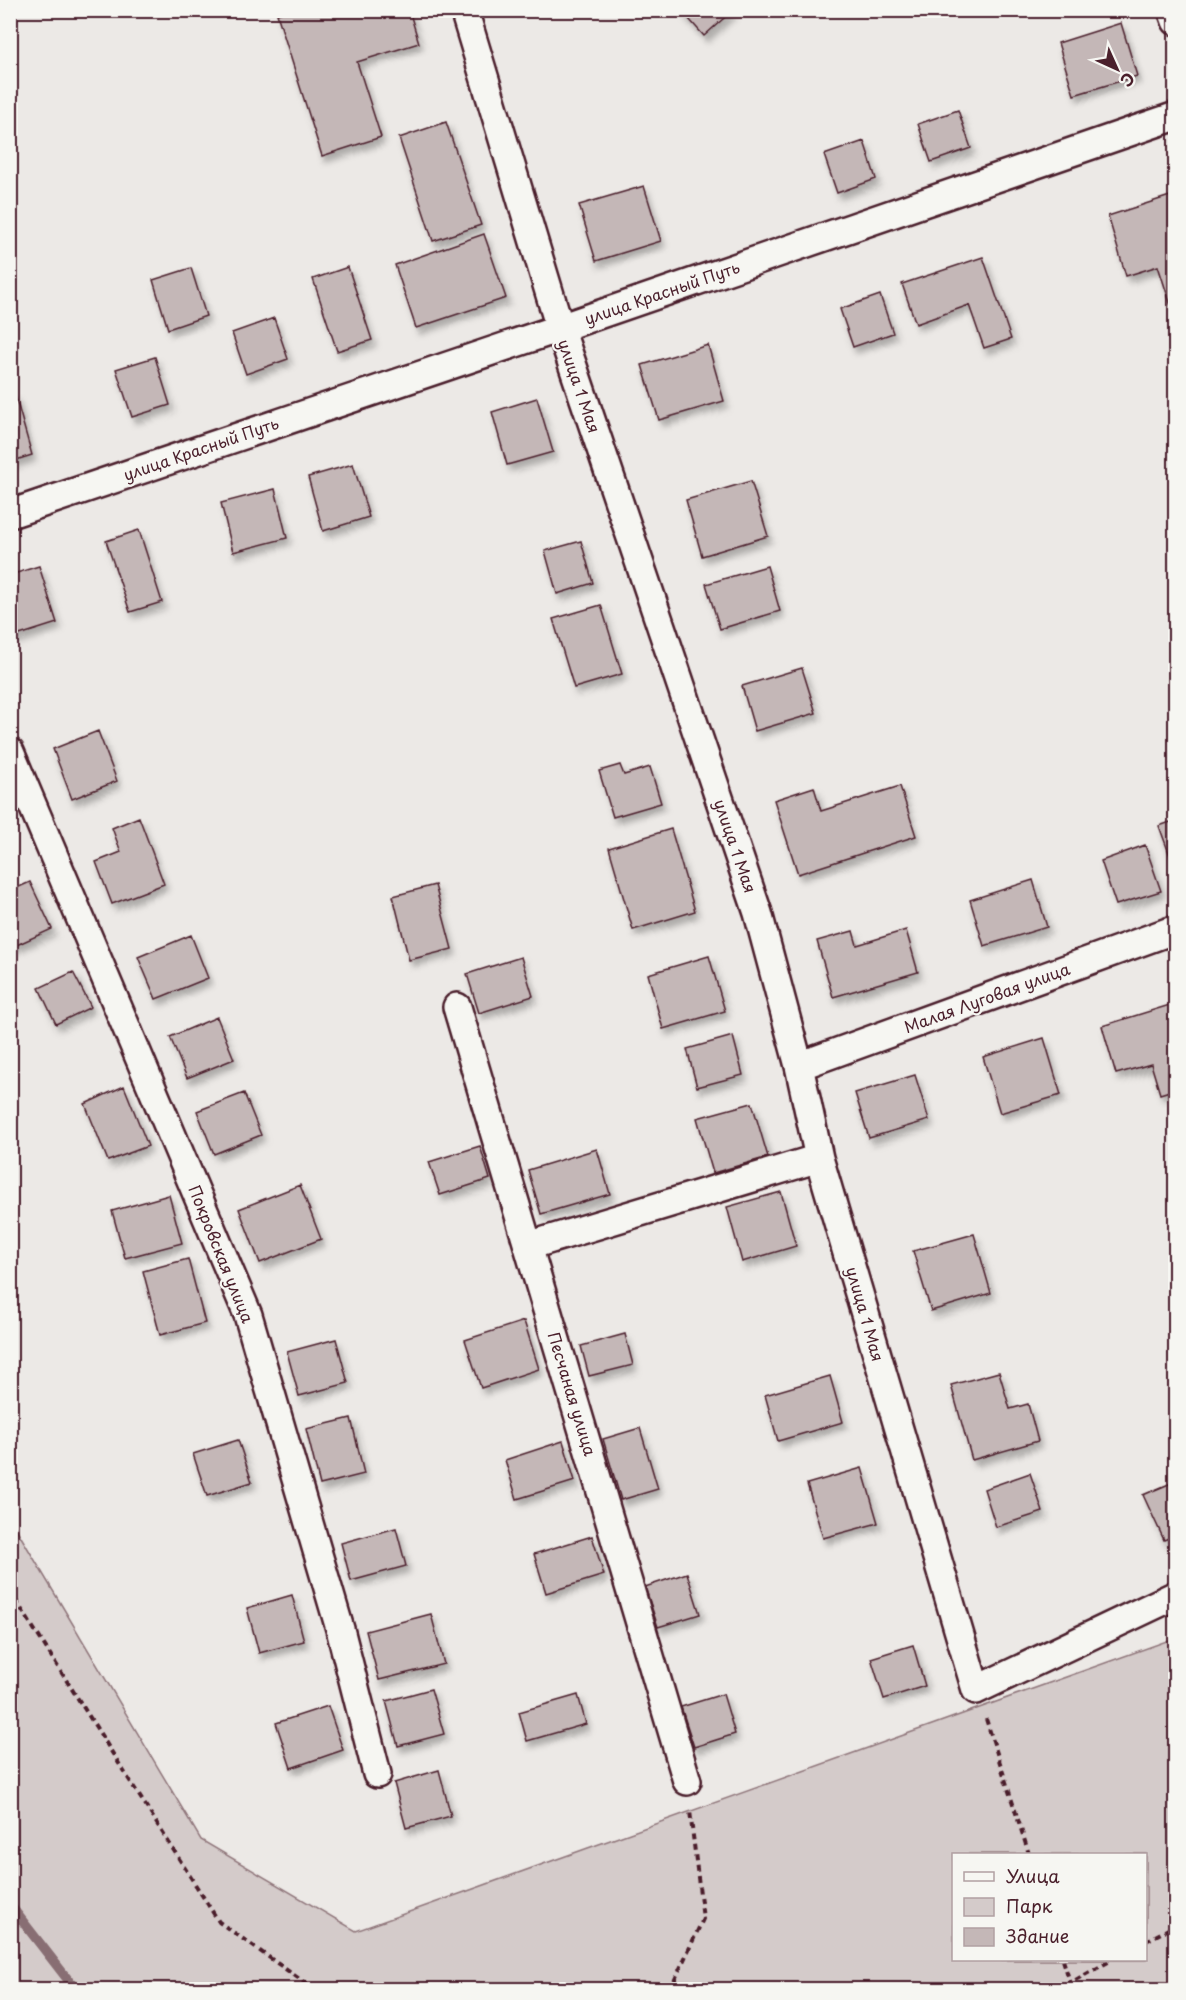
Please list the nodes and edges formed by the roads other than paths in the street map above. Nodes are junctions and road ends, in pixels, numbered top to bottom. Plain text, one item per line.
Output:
1 (464, 10) edge
2 (1172, 10) edge
3 (1176, 21) edge
4 (1176, 116) edge
5 (560, 328) junction
6 (10, 514) edge
7 (10, 752) edge
8 (1176, 929) edge
9 (457, 1007) dead end
10 (800, 1066) junction
11 (819, 1158) junction
12 (528, 1246) junction
13 (1176, 1595) edge
14 (377, 1774) dead end
15 (687, 1780) road end

1 - 5 street, улица 1 Мая
2 - 3 street
4 - 5 street, улица Красный Путь
5 - 6 street, улица Красный Путь
5 - 10 street, улица 1 Мая
7 - 14 street, Покровская улица
8 - 10 street, Малая Луговая улица
9 - 12 street, Песчаная улица
10 - 11 street, улица 1 Мая
11 - 12 street
11 - 13 street, улица 1 Мая
12 - 15 street, Песчаная улица

